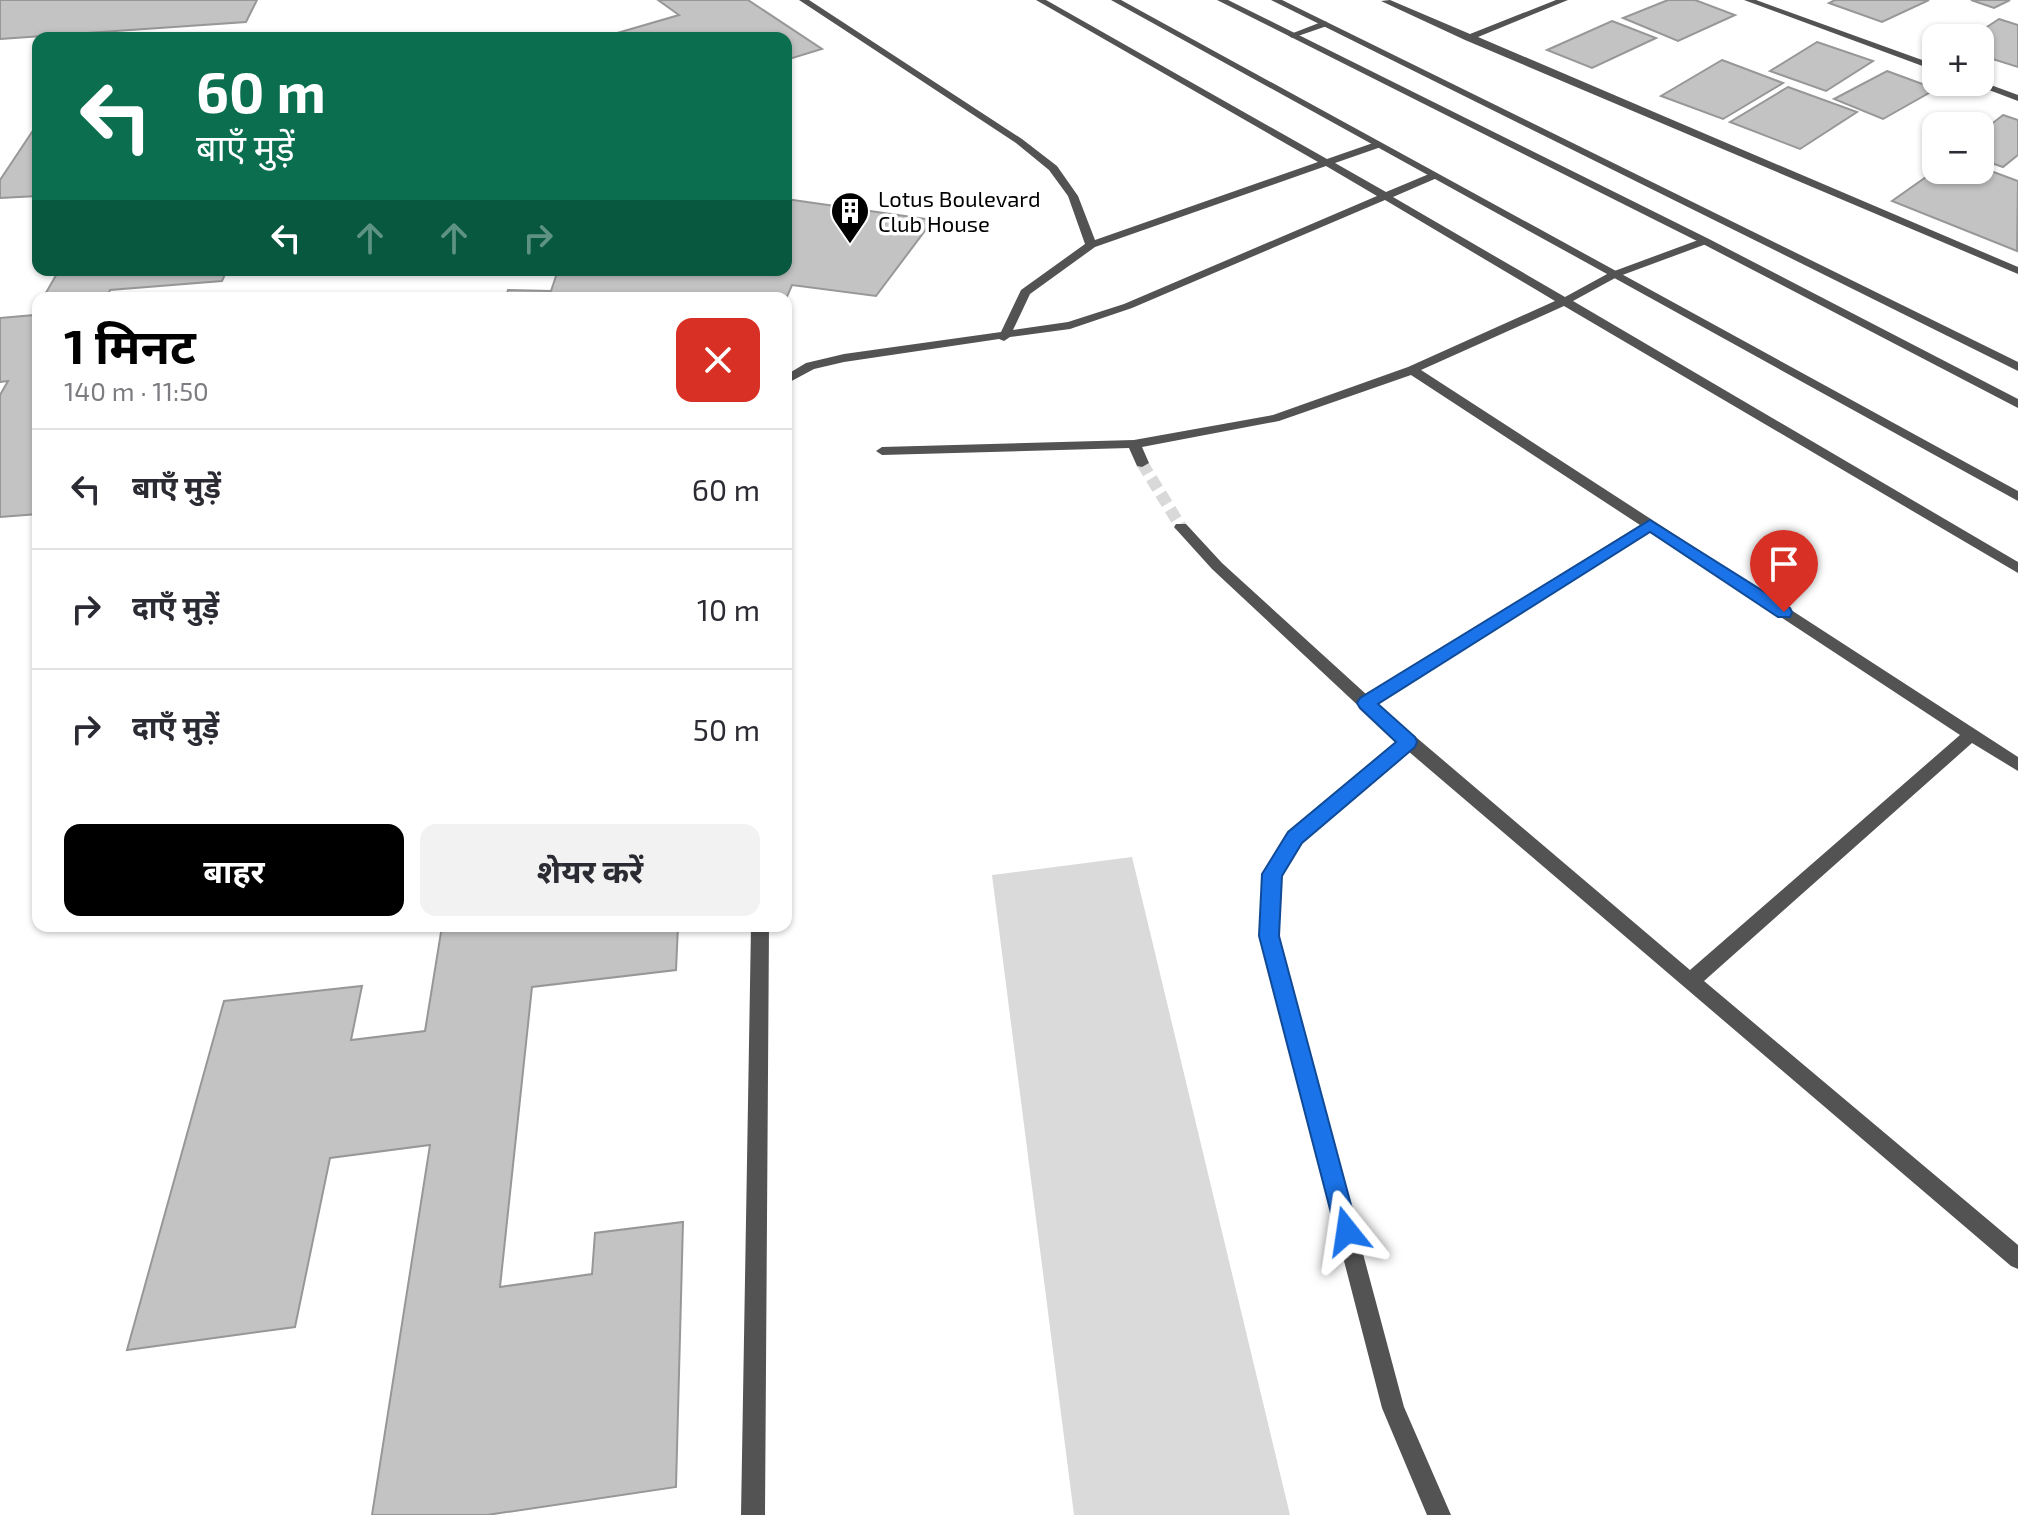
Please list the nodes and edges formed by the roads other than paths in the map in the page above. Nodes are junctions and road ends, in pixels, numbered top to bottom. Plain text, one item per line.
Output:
1 (803, 0) edge
2 (1040, 0) edge
3 (1115, 0) edge
4 (1221, 0) edge
5 (1275, 0) edge
6 (1389, 0) edge
7 (1564, 0) edge
8 (1748, 0) edge
9 (1324, 24) junction
10 (1292, 35) junction
11 (1468, 38) junction
12 (1922, 63) edge
13 (1994, 89) edge
14 (2018, 98) edge
15 (1377, 145) junction
16 (1327, 163) junction
17 (1433, 176) junction
18 (1385, 196) junction
19 (1705, 241) junction
20 (1091, 245) junction
21 (2018, 271) edge
22 (1613, 275) junction
23 (1563, 302) junction
24 (1004, 337) junction
25 (2018, 367) edge
26 (1412, 370) junction
27 (792, 376) edge
28 (2018, 404) edge
29 (1134, 444) junction
30 (882, 451) dead end
31 (1142, 463) tunnel mouth
32 (2018, 497) edge
33 (1650, 525) junction
34 (1181, 527) tunnel mouth
35 (2018, 568) edge
36 (1366, 703) junction
37 (1971, 735) junction
38 (1408, 742) junction
39 (2018, 765) edge
40 (760, 932) edge
41 (1691, 981) junction
42 (2018, 1259) edge
43 (753, 1515) edge
44 (1439, 1515) edge

1 - 20 street
2 - 16 street
3 - 15 street
4 - 10 street
5 - 9 street
6 - 11 street
7 - 11 street
8 - 12 street
9 - 10 street
9 - 25 street
10 - 19 street
11 - 21 street
13 - 14 street
15 - 16 street
15 - 17 street
16 - 18 street
16 - 20 street
17 - 18 street
17 - 22 street
18 - 23 street
18 - 24 street
19 - 22 street
19 - 28 street
20 - 24 street
22 - 23 street
22 - 32 street
23 - 26 street
23 - 35 street
24 - 27 street
26 - 29 street
26 - 33 street
29 - 30 street
29 - 31 street
33 - 36 street
33 - 37 street
34 - 36 street
36 - 38 street
37 - 39 street
37 - 41 street
38 - 41 street
38 - 44 street
40 - 43 street
41 - 42 street

